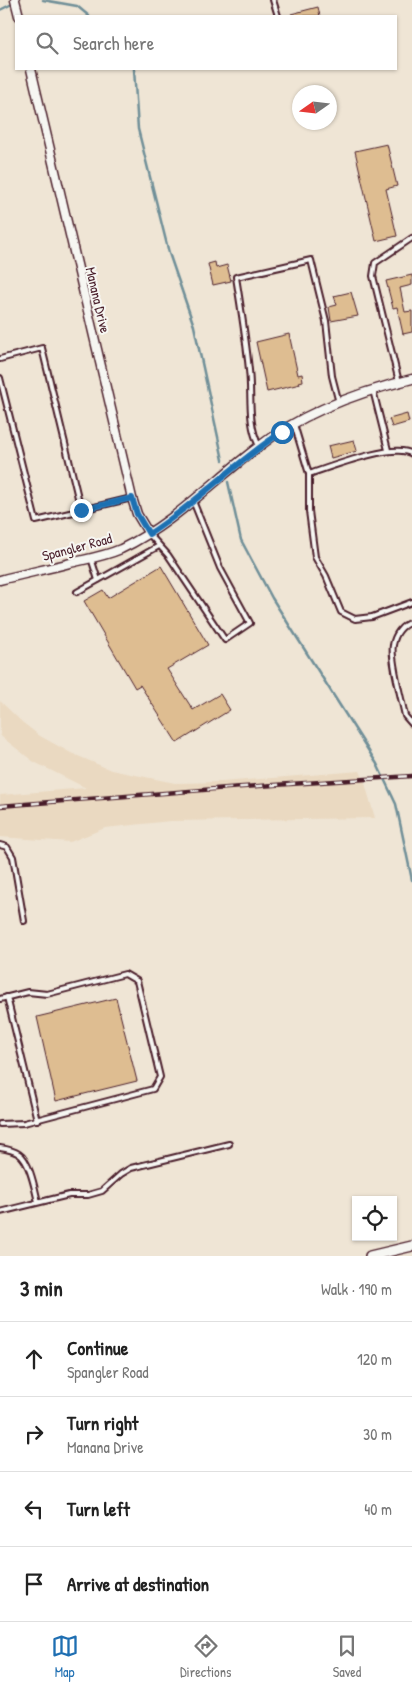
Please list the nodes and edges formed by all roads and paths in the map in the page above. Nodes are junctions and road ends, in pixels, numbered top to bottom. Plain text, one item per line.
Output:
1 (15, 0) edge
2 (273, 0) edge
3 (18, 15) edge
4 (278, 15) edge
5 (31, 70) edge
6 (412, 238) edge
7 (0, 360) edge
8 (0, 378) edge
9 (412, 379) edge
10 (399, 382) junction
11 (373, 390) junction
12 (339, 403) junction
13 (294, 424) junction
14 (259, 446) junction
15 (388, 450) junction
16 (412, 454) edge
17 (309, 474) junction
18 (132, 498) junction
19 (193, 501) junction
20 (81, 510) junction
21 (149, 534) junction
22 (159, 546) junction
23 (91, 558) junction
24 (0, 580) edge
25 (98, 580) junction
26 (77, 592) dead end
27 (412, 602) edge
28 (412, 622) edge
29 (412, 724) edge
30 (0, 845) edge
31 (24, 921) dead end
32 (7, 998) junction
33 (0, 999) edge
34 (36, 1120) junction
35 (0, 1124) edge
36 (229, 1144) dead end
37 (0, 1148) edge
38 (38, 1202) junction
39 (0, 1212) edge
40 (412, 1246) edge
41 (370, 1256) edge

1 - 3 street
2 - 4 lane
5 - 18 street, Manana Drive
6 - 10 lane
7 - 20 lane
8 - 20 lane
9 - 10 street, Spangler Road
10 - 11 street, Spangler Road
11 - 12 street, Spangler Road
11 - 15 lane
12 - 13 street, Spangler Road
12 - 14 lane
13 - 14 street, Spangler Road
13 - 17 lane
14 - 19 street, Spangler Road
15 - 16 lane
15 - 17 lane
17 - 27 lane
18 - 20 lane
18 - 21 street, Manana Drive
19 - 21 street, Spangler Road
19 - 22 lane
21 - 22 lane
21 - 23 street, Spangler Road
22 - 25 lane
23 - 24 street, Spangler Road
23 - 25 lane
25 - 26 lane
28 - 29 lane
30 - 31 lane
32 - 33 lane
32 - 34 lane
32 - 34 lane
34 - 35 lane
36 - 38 lane
37 - 38 lane
38 - 39 lane
40 - 41 street

